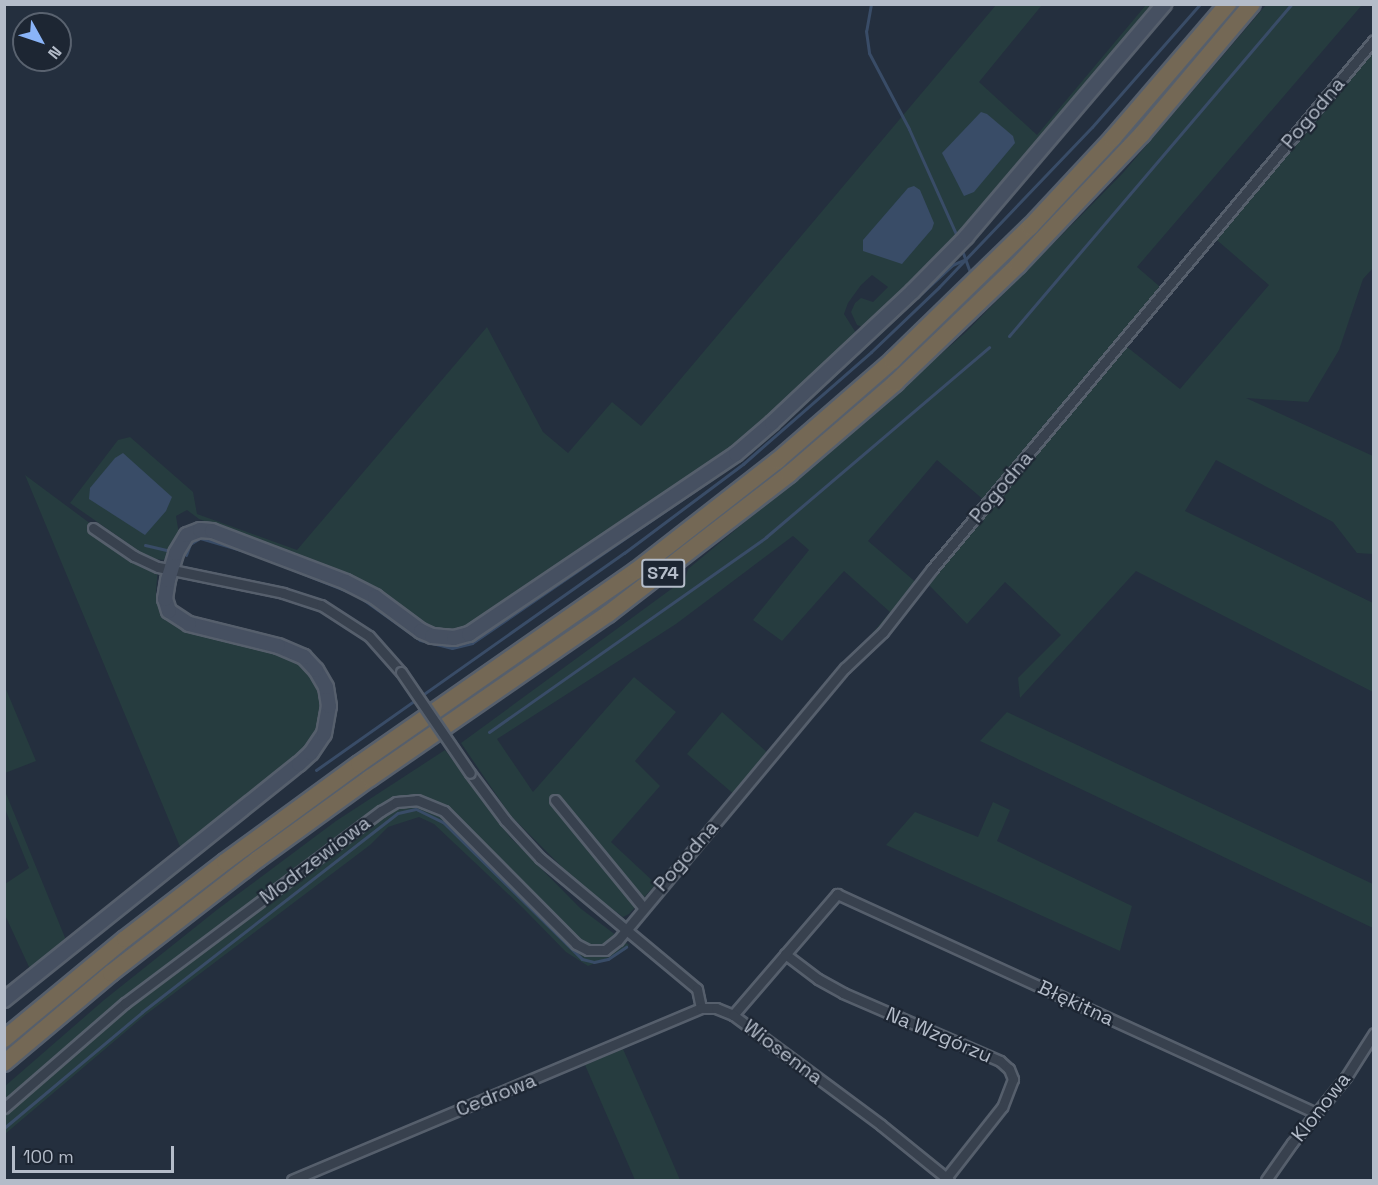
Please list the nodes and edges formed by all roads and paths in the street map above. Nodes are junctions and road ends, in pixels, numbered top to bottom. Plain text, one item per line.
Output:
1 (1164, 4) edge
2 (1228, 4) edge
3 (1252, 4) edge
4 (1374, 40) edge
5 (93, 528) dead end
6 (171, 571) junction
7 (555, 800) dead end
8 (643, 907) junction
9 (625, 929) junction
10 (785, 954) junction
11 (4, 1000) edge
12 (701, 1008) junction
13 (733, 1015) junction
14 (1374, 1033) edge
15 (4, 1039) edge
16 (4, 1063) edge
17 (4, 1108) edge
18 (1316, 1113) junction
19 (947, 1179) edge
20 (292, 1180) edge
21 (1266, 1180) edge

1 - 6 street
2 - 15 highway, S74
3 - 16 highway, S74
4 - 8 street, Pogodna
5 - 6 street
6 - 9 street, bridge
6 - 11 street
7 - 8 street
8 - 9 street, Pogodna
9 - 12 street
9 - 17 street, Modrzewiowa
10 - 13 street
10 - 18 street, Błękitna
10 - 19 street, Na Wzgórzu
12 - 13 street, Wiosenna
12 - 20 street, Cedrowa
13 - 19 street, Wiosenna
14 - 18 street, Klonowa
18 - 21 street, Klonowa

